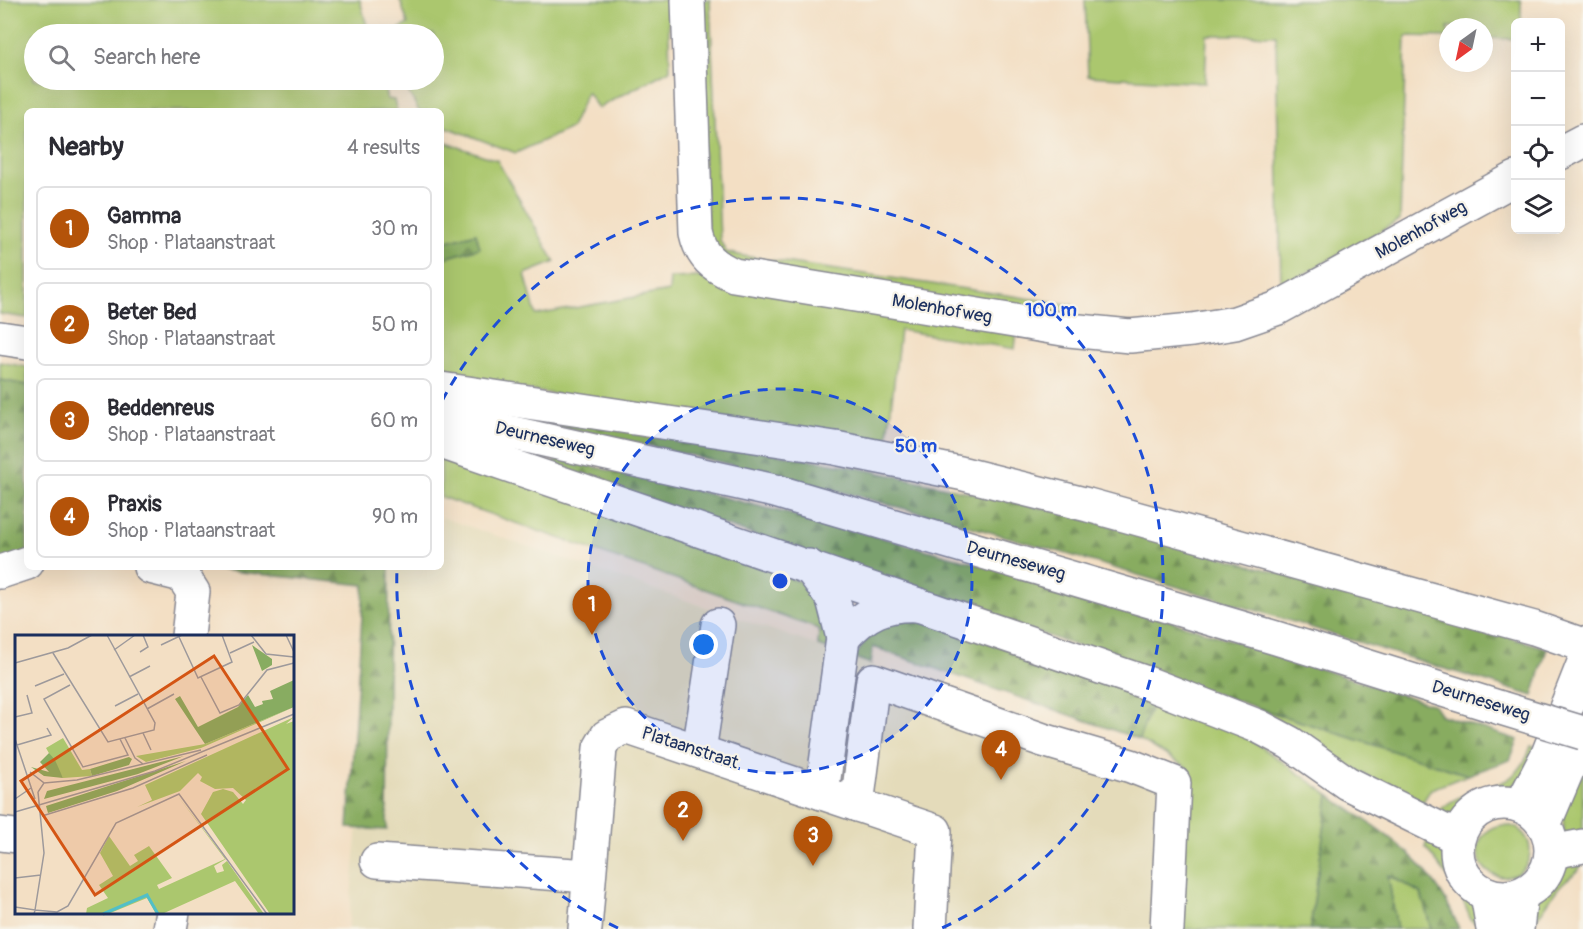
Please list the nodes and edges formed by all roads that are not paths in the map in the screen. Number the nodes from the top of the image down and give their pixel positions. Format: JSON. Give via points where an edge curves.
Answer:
{"nodes":[{"id":1,"x":688,"y":0,"type":"edge"},
{"id":2,"x":1583,"y":141,"type":"edge"},
{"id":3,"x":1565,"y":150,"type":"edge"},
{"id":4,"x":1511,"y":180,"type":"edge"},
{"id":5,"x":0,"y":338,"type":"edge"},
{"id":6,"x":24,"y":342,"type":"edge"},
{"id":7,"x":444,"y":389,"type":"edge"},
{"id":8,"x":444,"y":418,"type":"edge"},
{"id":9,"x":444,"y":443,"type":"edge"},
{"id":10,"x":24,"y":564,"type":"edge"},
{"id":11,"x":809,"y":566,"type":"junction"},
{"id":12,"x":162,"y":570,"type":"edge"},
{"id":13,"x":0,"y":572,"type":"edge"},
{"id":14,"x":918,"y":605,"type":"junction"},
{"id":15,"x":718,"y":625,"type":"dead end"},
{"id":16,"x":188,"y":635,"type":"edge"},
{"id":17,"x":843,"y":638,"type":"junction"},
{"id":18,"x":1583,"y":645,"type":"edge"},
{"id":19,"x":1583,"y":665,"type":"edge"},
{"id":20,"x":1583,"y":733,"type":"edge"},
{"id":21,"x":699,"y":751,"type":"junction"},
{"id":22,"x":822,"y":793,"type":"junction"},
{"id":23,"x":857,"y":805,"type":"junction"},
{"id":24,"x":1539,"y":828,"type":"junction"},
{"id":25,"x":0,"y":834,"type":"edge"},
{"id":26,"x":15,"y":836,"type":"edge"},
{"id":27,"x":1458,"y":838,"type":"junction"},
{"id":28,"x":1583,"y":846,"type":"edge"},
{"id":29,"x":377,"y":861,"type":"dead end"},
{"id":30,"x":589,"y":876,"type":"junction"},
{"id":31,"x":1487,"y":894,"type":"junction"},
{"id":32,"x":1521,"y":894,"type":"junction"},
{"id":33,"x":173,"y":914,"type":"edge"},
{"id":34,"x":170,"y":929,"type":"edge"},
{"id":35,"x":585,"y":929,"type":"edge"},
{"id":36,"x":930,"y":929,"type":"edge"},
{"id":37,"x":1167,"y":929,"type":"edge"},
{"id":38,"x":1493,"y":929,"type":"edge"},
{"id":39,"x":1517,"y":929,"type":"edge"}],
"edges":[{"from":1,"to":4,"type":"main road","name":"Molenhofweg","via":[[696,233],[705,257],[734,275],[1069,330],[1130,336],[1192,330],[1235,323],[1278,308]]},
{"from":2,"to":3,"type":"main road"},
{"from":5,"to":6,"type":"main road"},
{"from":7,"to":18,"type":"main road","via":[[835,448],[960,473],[1088,505]]},
{"from":8,"to":20,"type":"main road","name":"Deurneseweg","bridge":true,"via":[[775,491]]},
{"from":9,"to":11,"type":"main road"},
{"from":10,"to":13,"type":"main road"},
{"from":11,"to":14,"type":"main road"},
{"from":11,"to":17,"type":"main road","via":[[833,598]]},
{"from":12,"to":16,"type":"main road","via":[[182,575],[193,592]]},
{"from":14,"to":17,"type":"main road","via":[[876,610]]},
{"from":14,"to":27,"type":"main road","via":[[1144,682],[1260,727],[1347,783]]},
{"from":15,"to":21,"type":"main road"},
{"from":17,"to":22,"type":"main road"},
{"from":19,"to":24,"type":"main road","via":[[1548,754]]},
{"from":20,"to":24,"type":"main road"},
{"from":21,"to":22,"type":"main road","name":"Plataanstraat"},
{"from":21,"to":30,"type":"main road","name":"Plataanstraat","via":[[626,727],[607,736],[597,763]]},
{"from":22,"to":23,"type":"main road","name":"Plataanstraat"},
{"from":23,"to":36,"type":"main road","name":"Plataanstraat","via":[[935,831]]},
{"from":23,"to":37,"type":"main road","via":[[873,681],[1174,783]]},
{"from":24,"to":27,"type":"main road","via":[[1503,803],[1485,807],[1468,819]]},
{"from":24,"to":28,"type":"main road"},
{"from":24,"to":32,"type":"main road","via":[[1548,867],[1540,881]]},
{"from":25,"to":26,"type":"main road"},
{"from":27,"to":31,"type":"main road","via":[[1462,872]]},
{"from":29,"to":30,"type":"main road"},
{"from":30,"to":35,"type":"main road","name":"Plataanstraat"},
{"from":31,"to":32,"type":"main road"},
{"from":31,"to":38,"type":"main road"},
{"from":32,"to":39,"type":"main road"},
{"from":33,"to":34,"type":"main road"}]}
